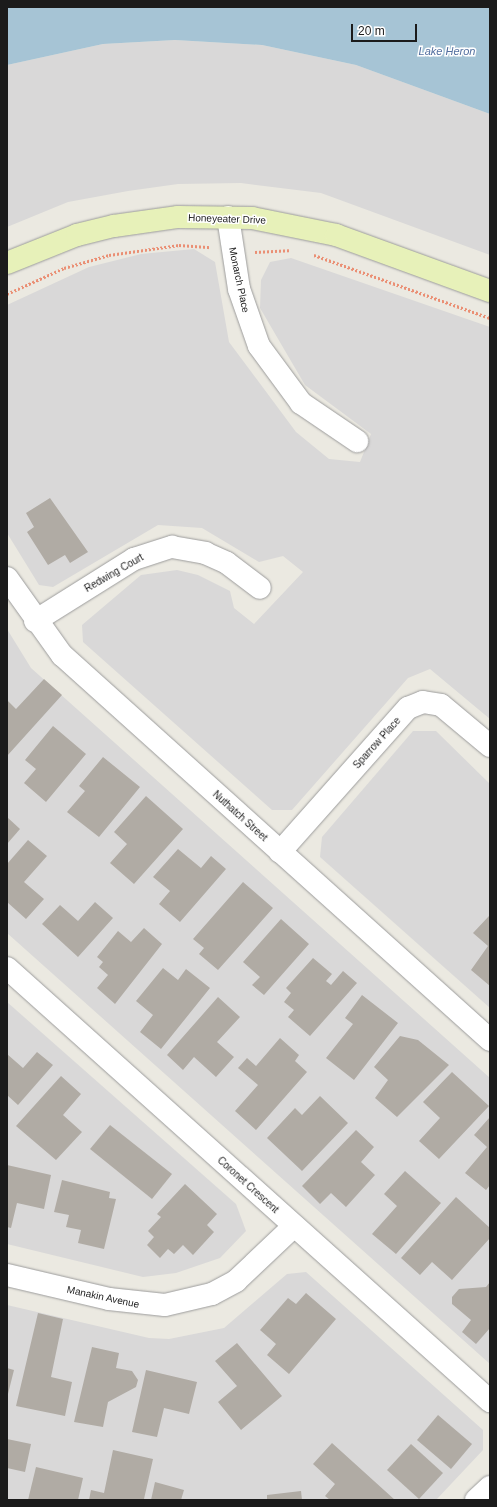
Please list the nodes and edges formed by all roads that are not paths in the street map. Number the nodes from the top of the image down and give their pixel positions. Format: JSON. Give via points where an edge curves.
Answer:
{"nodes":[{"id":1,"x":228,"y":217,"type":"junction"},
{"id":2,"x":7,"y":263,"type":"edge"},
{"id":3,"x":490,"y":291,"type":"edge"},
{"id":4,"x":357,"y":441,"type":"dead end"},
{"id":5,"x":7,"y":578,"type":"edge"},
{"id":6,"x":260,"y":588,"type":"dead end"},
{"id":7,"x":35,"y":621,"type":"junction"},
{"id":8,"x":490,"y":746,"type":"edge"},
{"id":9,"x":280,"y":852,"type":"junction"},
{"id":10,"x":7,"y":968,"type":"edge"},
{"id":11,"x":490,"y":1040,"type":"edge"},
{"id":12,"x":294,"y":1226,"type":"junction"},
{"id":13,"x":7,"y":1275,"type":"edge"},
{"id":14,"x":490,"y":1401,"type":"edge"},
{"id":15,"x":490,"y":1487,"type":"edge"},
{"id":16,"x":476,"y":1500,"type":"edge"}],
"edges":[{"from":1,"to":2,"type":"street","name":"Honeyeater Drive","via":[[178,217],[114,226],[77,235]]},
{"from":1,"to":3,"type":"street","name":"Honeyeater Drive","via":[[287,223],[336,235]]},
{"from":1,"to":4,"type":"street","name":"Monarch Place","via":[[239,289],[260,346],[301,403]]},
{"from":5,"to":7,"type":"street","name":"Nuthatch Street"},
{"from":6,"to":7,"type":"street","name":"Redwing Court","via":[[227,563],[205,553],[172,547],[134,559]]},
{"from":7,"to":9,"type":"street","name":"Nuthatch Street","via":[[62,655]]},
{"from":8,"to":9,"type":"street","name":"Sparrow Place","via":[[441,705],[423,702],[408,708]]},
{"from":9,"to":11,"type":"street","name":"Nuthatch Street"},
{"from":10,"to":12,"type":"street","name":"Coronet Crescent"},
{"from":12,"to":13,"type":"street","name":"Manakin Avenue","via":[[236,1281],[212,1294],[165,1305],[109,1299]]},
{"from":12,"to":14,"type":"street","name":"Coronet Crescent"},
{"from":15,"to":16,"type":"street"}]}
